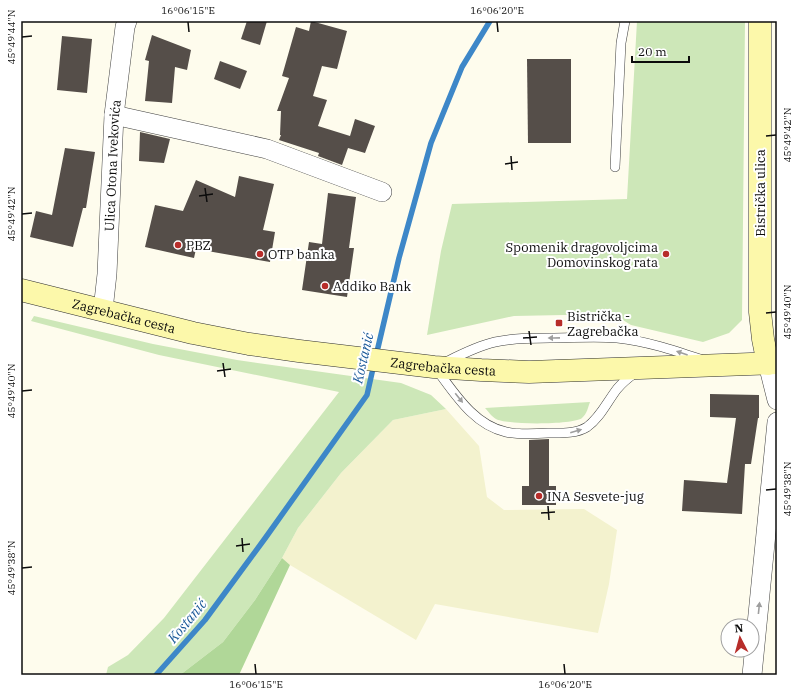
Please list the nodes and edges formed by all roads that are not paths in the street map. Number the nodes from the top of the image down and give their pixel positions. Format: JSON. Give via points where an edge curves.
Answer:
{"nodes":[{"id":1,"x":128,"y":21,"type":"edge"},
{"id":2,"x":625,"y":21,"type":"edge"},
{"id":3,"x":760,"y":21,"type":"edge"},
{"id":4,"x":114,"y":115,"type":"junction"},
{"id":5,"x":615,"y":167,"type":"dead end"},
{"id":6,"x":382,"y":192,"type":"dead end"},
{"id":7,"x":21,"y":290,"type":"edge"},
{"id":8,"x":103,"y":310,"type":"junction"},
{"id":9,"x":772,"y":363,"type":"edge"},
{"id":10,"x":718,"y":366,"type":"junction"},
{"id":11,"x":434,"y":367,"type":"junction"},
{"id":12,"x":643,"y":368,"type":"junction"},
{"id":13,"x":777,"y":400,"type":"edge"},
{"id":14,"x":777,"y":422,"type":"edge"},
{"id":15,"x":774,"y":484,"type":"edge"},
{"id":16,"x":752,"y":675,"type":"edge"}],
"edges":[{"from":1,"to":4,"type":"street","name":"Ulica Otona Ivekovića","via":[[125,27]]},
{"from":2,"to":5,"type":"lane","via":[[621,43]]},
{"from":3,"to":9,"type":"main road","name":"Bistrička ulica","via":[[760,312],[763,339]]},
{"from":4,"to":6,"type":"street","via":[[266,150]]},
{"from":4,"to":8,"type":"street","name":"Ulica Otona Ivekovića"},
{"from":7,"to":8,"type":"main road","name":"Zagrebačka cesta"},
{"from":8,"to":11,"type":"main road","name":"Zagrebačka cesta","via":[[249,344]]},
{"from":9,"to":10,"type":"main road","name":"Zagrebačka cesta"},
{"from":9,"to":13,"type":"street"},
{"from":10,"to":11,"type":"lane","one_way":true,"via":[[643,342],[578,337],[495,342],[474,348]]},
{"from":10,"to":12,"type":"main road","name":"Zagrebačka cesta"},
{"from":11,"to":12,"type":"main road","name":"Zagrebačka cesta","via":[[529,372]]},
{"from":11,"to":12,"type":"lane","one_way":true,"via":[[476,416],[505,432],[524,434],[570,433],[585,428],[595,420],[617,389]]},
{"from":14,"to":15,"type":"street"},
{"from":16,"to":15,"type":"street","one_way":true}]}
